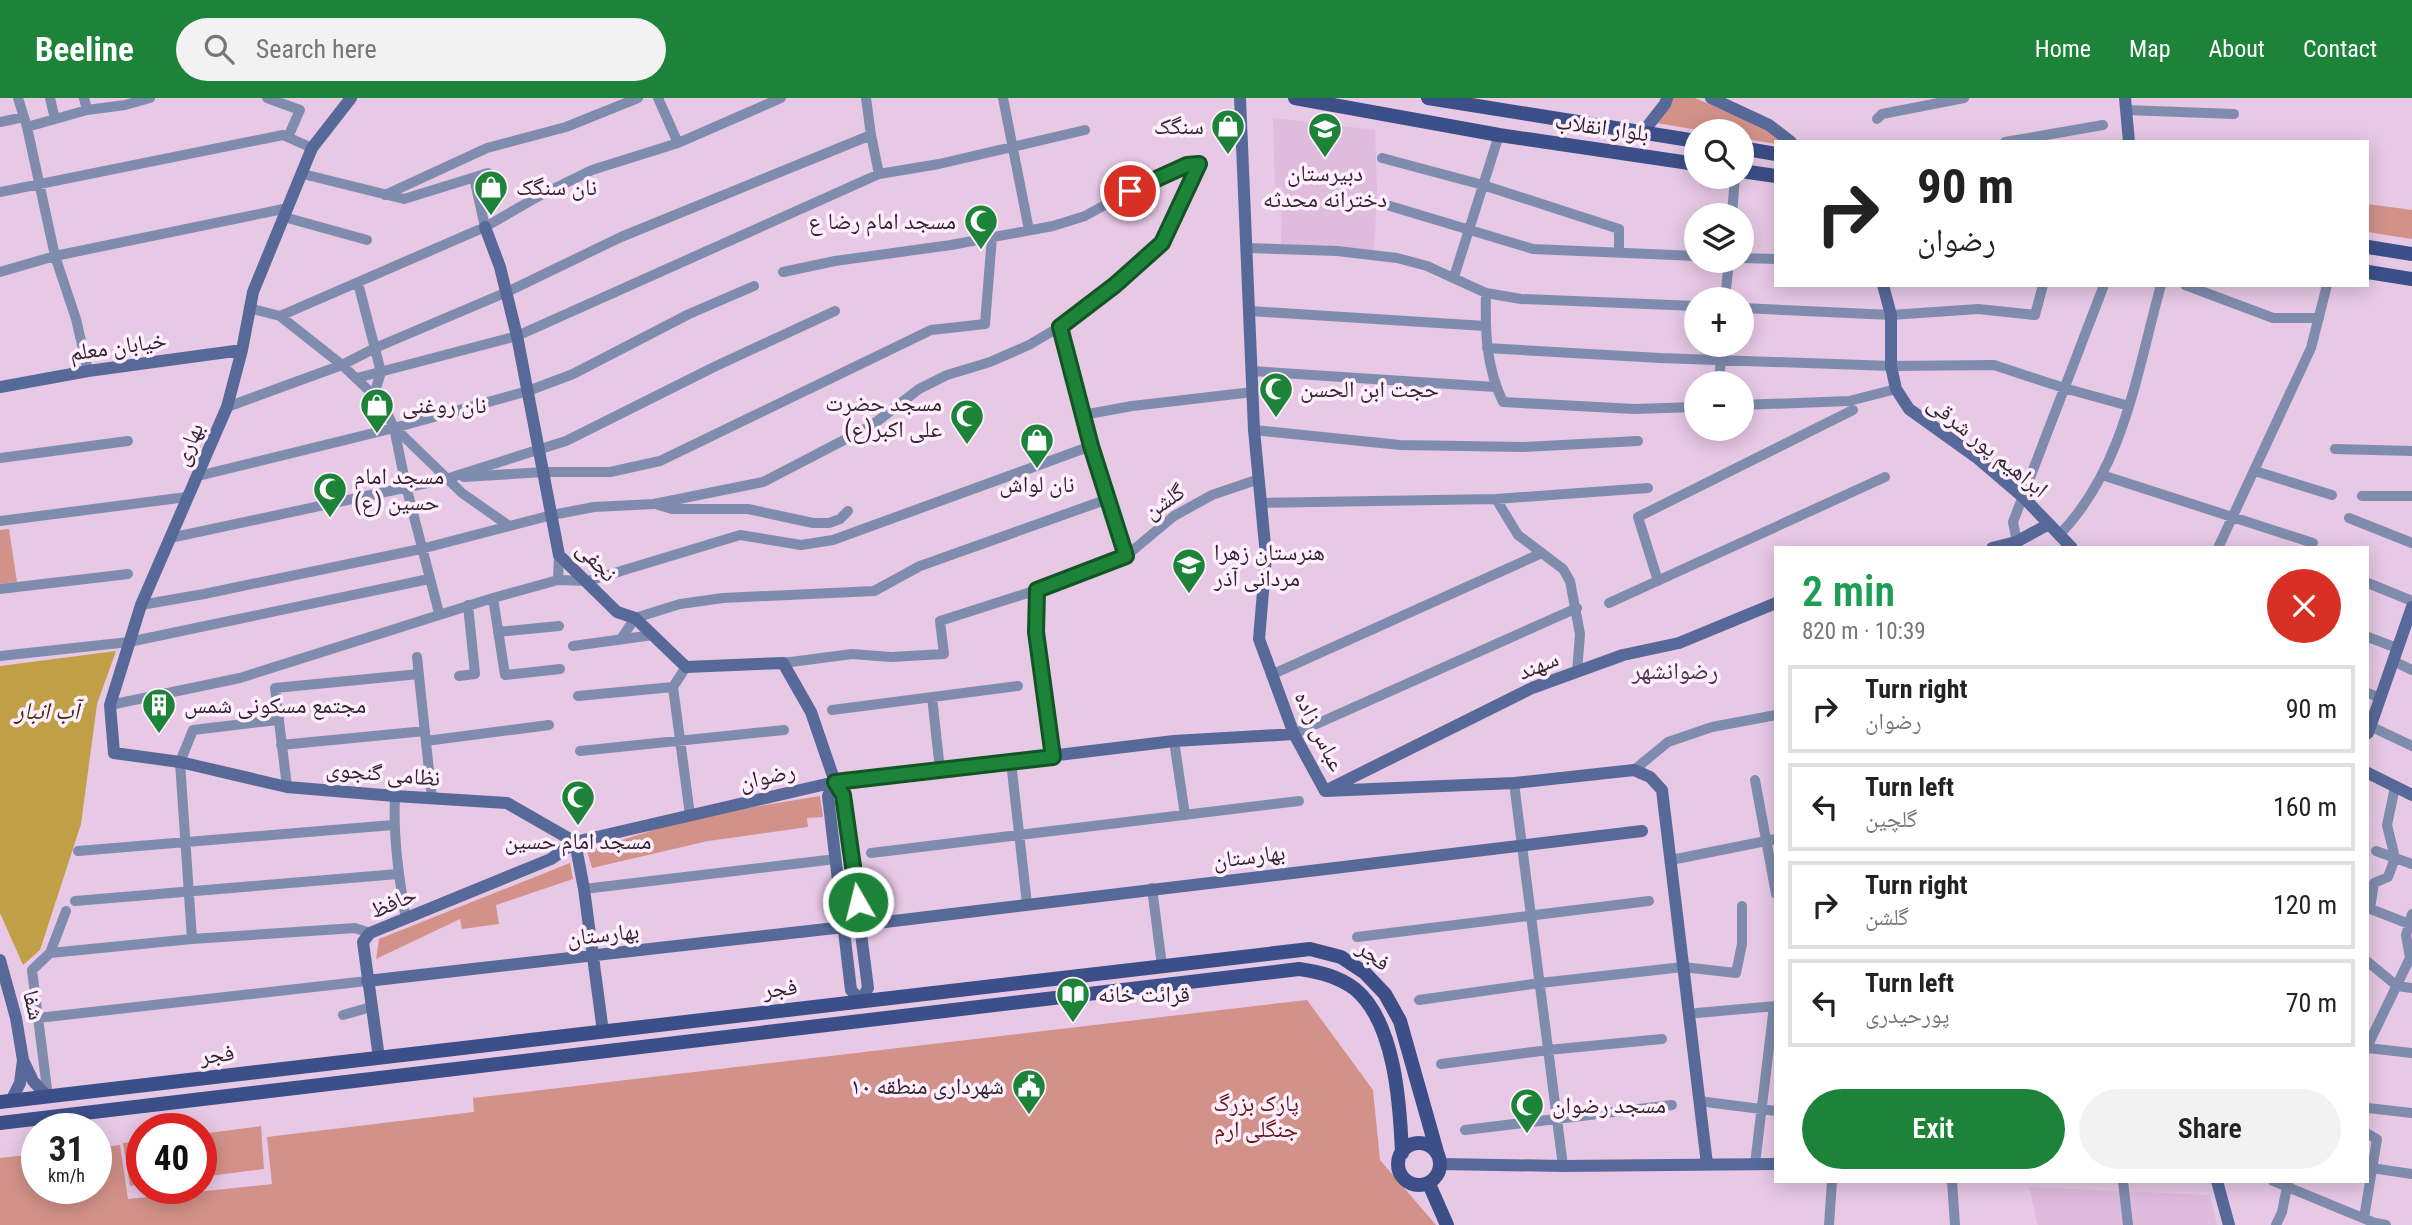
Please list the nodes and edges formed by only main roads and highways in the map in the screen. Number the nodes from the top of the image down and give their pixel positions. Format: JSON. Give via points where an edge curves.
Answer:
{"nodes":[{"id":1,"x":1295,"y":98,"type":"edge"},
{"id":2,"x":1428,"y":98,"type":"edge"},
{"id":3,"x":1451,"y":102,"type":"junction"},
{"id":4,"x":1489,"y":103,"type":"edge"},
{"id":5,"x":1447,"y":125,"type":"junction"},
{"id":6,"x":1684,"y":139,"type":"edge"},
{"id":7,"x":1754,"y":150,"type":"edge"},
{"id":8,"x":1774,"y":154,"type":"edge"},
{"id":9,"x":1684,"y":162,"type":"edge"},
{"id":10,"x":1754,"y":173,"type":"edge"},
{"id":11,"x":1774,"y":176,"type":"edge"},
{"id":12,"x":2369,"y":247,"type":"edge"},
{"id":13,"x":2412,"y":254,"type":"edge"},
{"id":14,"x":2369,"y":272,"type":"edge"},
{"id":15,"x":2412,"y":279,"type":"edge"},
{"id":16,"x":1162,"y":966,"type":"junction"},
{"id":17,"x":1164,"y":984,"type":"junction"},
{"id":18,"x":861,"y":1001,"type":"junction"},
{"id":19,"x":864,"y":1020,"type":"junction"},
{"id":20,"x":379,"y":1058,"type":"junction"},
{"id":21,"x":382,"y":1078,"type":"junction"},
{"id":22,"x":5,"y":1101,"type":"edge"},
{"id":23,"x":0,"y":1123,"type":"edge"},
{"id":24,"x":1402,"y":1153,"type":"junction"},
{"id":25,"x":1439,"y":1158,"type":"junction"},
{"id":26,"x":1429,"y":1184,"type":"junction"},
{"id":27,"x":1447,"y":1225,"type":"edge"}],
"edges":[{"from":1,"to":5,"type":"main road","name":"بلوار انقلاب"},
{"from":2,"to":3,"type":"main road","name":"بلوار انقلاب"},
{"from":3,"to":4,"type":"main road","name":"بلوار انقلاب"},
{"from":3,"to":5,"type":"main road","via":[[1435,112]]},
{"from":4,"to":6,"type":"main road","name":"بلوار انقلاب"},
{"from":5,"to":9,"type":"main road","name":"بلوار انقلاب"},
{"from":7,"to":8,"type":"main road"},
{"from":10,"to":11,"type":"main road"},
{"from":12,"to":13,"type":"main road"},
{"from":14,"to":15,"type":"main road"},
{"from":16,"to":17,"type":"main road"},
{"from":16,"to":18,"type":"main road","name":"فجر"},
{"from":16,"to":25,"type":"main road","name":"فجر","via":[[1310,949],[1341,957],[1365,973],[1385,994],[1400,1021]]},
{"from":17,"to":19,"type":"main road","name":"فجر"},
{"from":17,"to":24,"type":"main road","name":"فجر","via":[[1299,969],[1330,974],[1355,989],[1374,1011],[1385,1040],[1400,1102]]},
{"from":18,"to":19,"type":"main road"},
{"from":18,"to":20,"type":"main road","name":"فجر"},
{"from":19,"to":21,"type":"main road","name":"فجر"},
{"from":20,"to":21,"type":"main road"},
{"from":20,"to":22,"type":"main road","name":"فجر"},
{"from":21,"to":23,"type":"main road","name":"فجر"},
{"from":24,"to":25,"type":"main road","via":[[1419,1143],[1432,1147]]},
{"from":24,"to":26,"type":"main road","via":[[1398,1166],[1403,1179],[1415,1185]]},
{"from":25,"to":26,"type":"main road","via":[[1438,1175]]},
{"from":26,"to":27,"type":"main road"}]}
